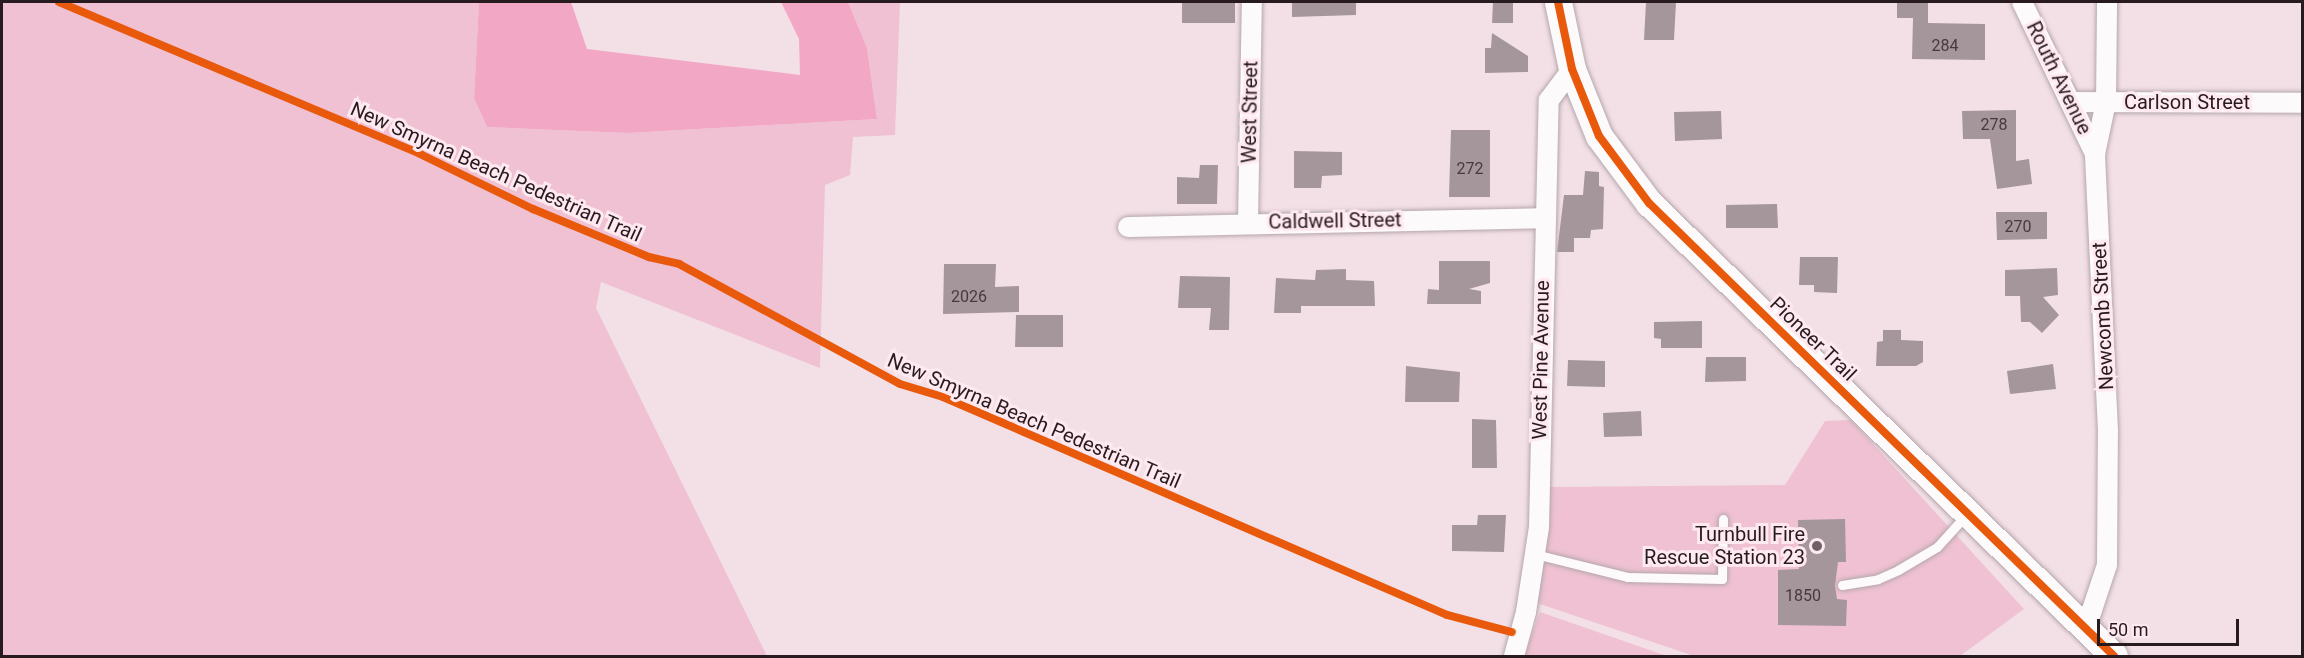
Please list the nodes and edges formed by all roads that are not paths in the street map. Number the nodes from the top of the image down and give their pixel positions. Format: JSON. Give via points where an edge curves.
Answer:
{"nodes":[{"id":1,"x":1252,"y":2,"type":"edge"},
{"id":2,"x":1558,"y":2,"type":"edge"},
{"id":3,"x":2022,"y":2,"type":"edge"},
{"id":4,"x":2106,"y":2,"type":"edge"},
{"id":5,"x":1572,"y":69,"type":"junction"},
{"id":6,"x":2071,"y":102,"type":"junction"},
{"id":7,"x":2106,"y":102,"type":"junction"},
{"id":8,"x":2302,"y":103,"type":"edge"},
{"id":9,"x":2095,"y":154,"type":"junction"},
{"id":10,"x":1543,"y":218,"type":"junction"},
{"id":11,"x":1248,"y":223,"type":"junction"},
{"id":12,"x":1128,"y":227,"type":"dead end"},
{"id":13,"x":1968,"y":513,"type":"junction"},
{"id":14,"x":1723,"y":519,"type":"dead end"},
{"id":15,"x":1535,"y":554,"type":"junction"},
{"id":16,"x":1842,"y":585,"type":"dead end"},
{"id":17,"x":2086,"y":628,"type":"junction"},
{"id":18,"x":1514,"y":657,"type":"edge"},
{"id":19,"x":2114,"y":657,"type":"edge"}],
"edges":[{"from":1,"to":11,"type":"street","name":"West Street"},
{"from":2,"to":5,"type":"street","name":"Pioneer Trail"},
{"from":3,"to":6,"type":"street","name":"Routh Avenue"},
{"from":4,"to":7,"type":"street","name":"Newcomb Street"},
{"from":5,"to":10,"type":"street","name":"West Pine Avenue","via":[[1549,100]]},
{"from":5,"to":13,"type":"street","name":"Pioneer Trail","via":[[1599,136],[1649,203]]},
{"from":6,"to":7,"type":"street","name":"Carlson Street"},
{"from":6,"to":9,"type":"street","name":"Routh Avenue"},
{"from":7,"to":8,"type":"street","name":"Carlson Street"},
{"from":7,"to":9,"type":"street","name":"Newcomb Street"},
{"from":9,"to":17,"type":"street","name":"Newcomb Street","via":[[2108,431],[2107,565]]},
{"from":10,"to":11,"type":"street","name":"Caldwell Street"},
{"from":10,"to":15,"type":"street","name":"West Pine Avenue","via":[[1539,526]]},
{"from":11,"to":12,"type":"street","name":"Caldwell Street"},
{"from":13,"to":16,"type":"lane","via":[[1937,547],[1898,570],[1878,579]]},
{"from":13,"to":17,"type":"street","name":"Pioneer Trail"},
{"from":14,"to":15,"type":"lane","via":[[1722,579],[1628,577]]},
{"from":15,"to":18,"type":"street","name":"West Pine Avenue"},
{"from":17,"to":19,"type":"street","name":"Pioneer Trail"}]}
